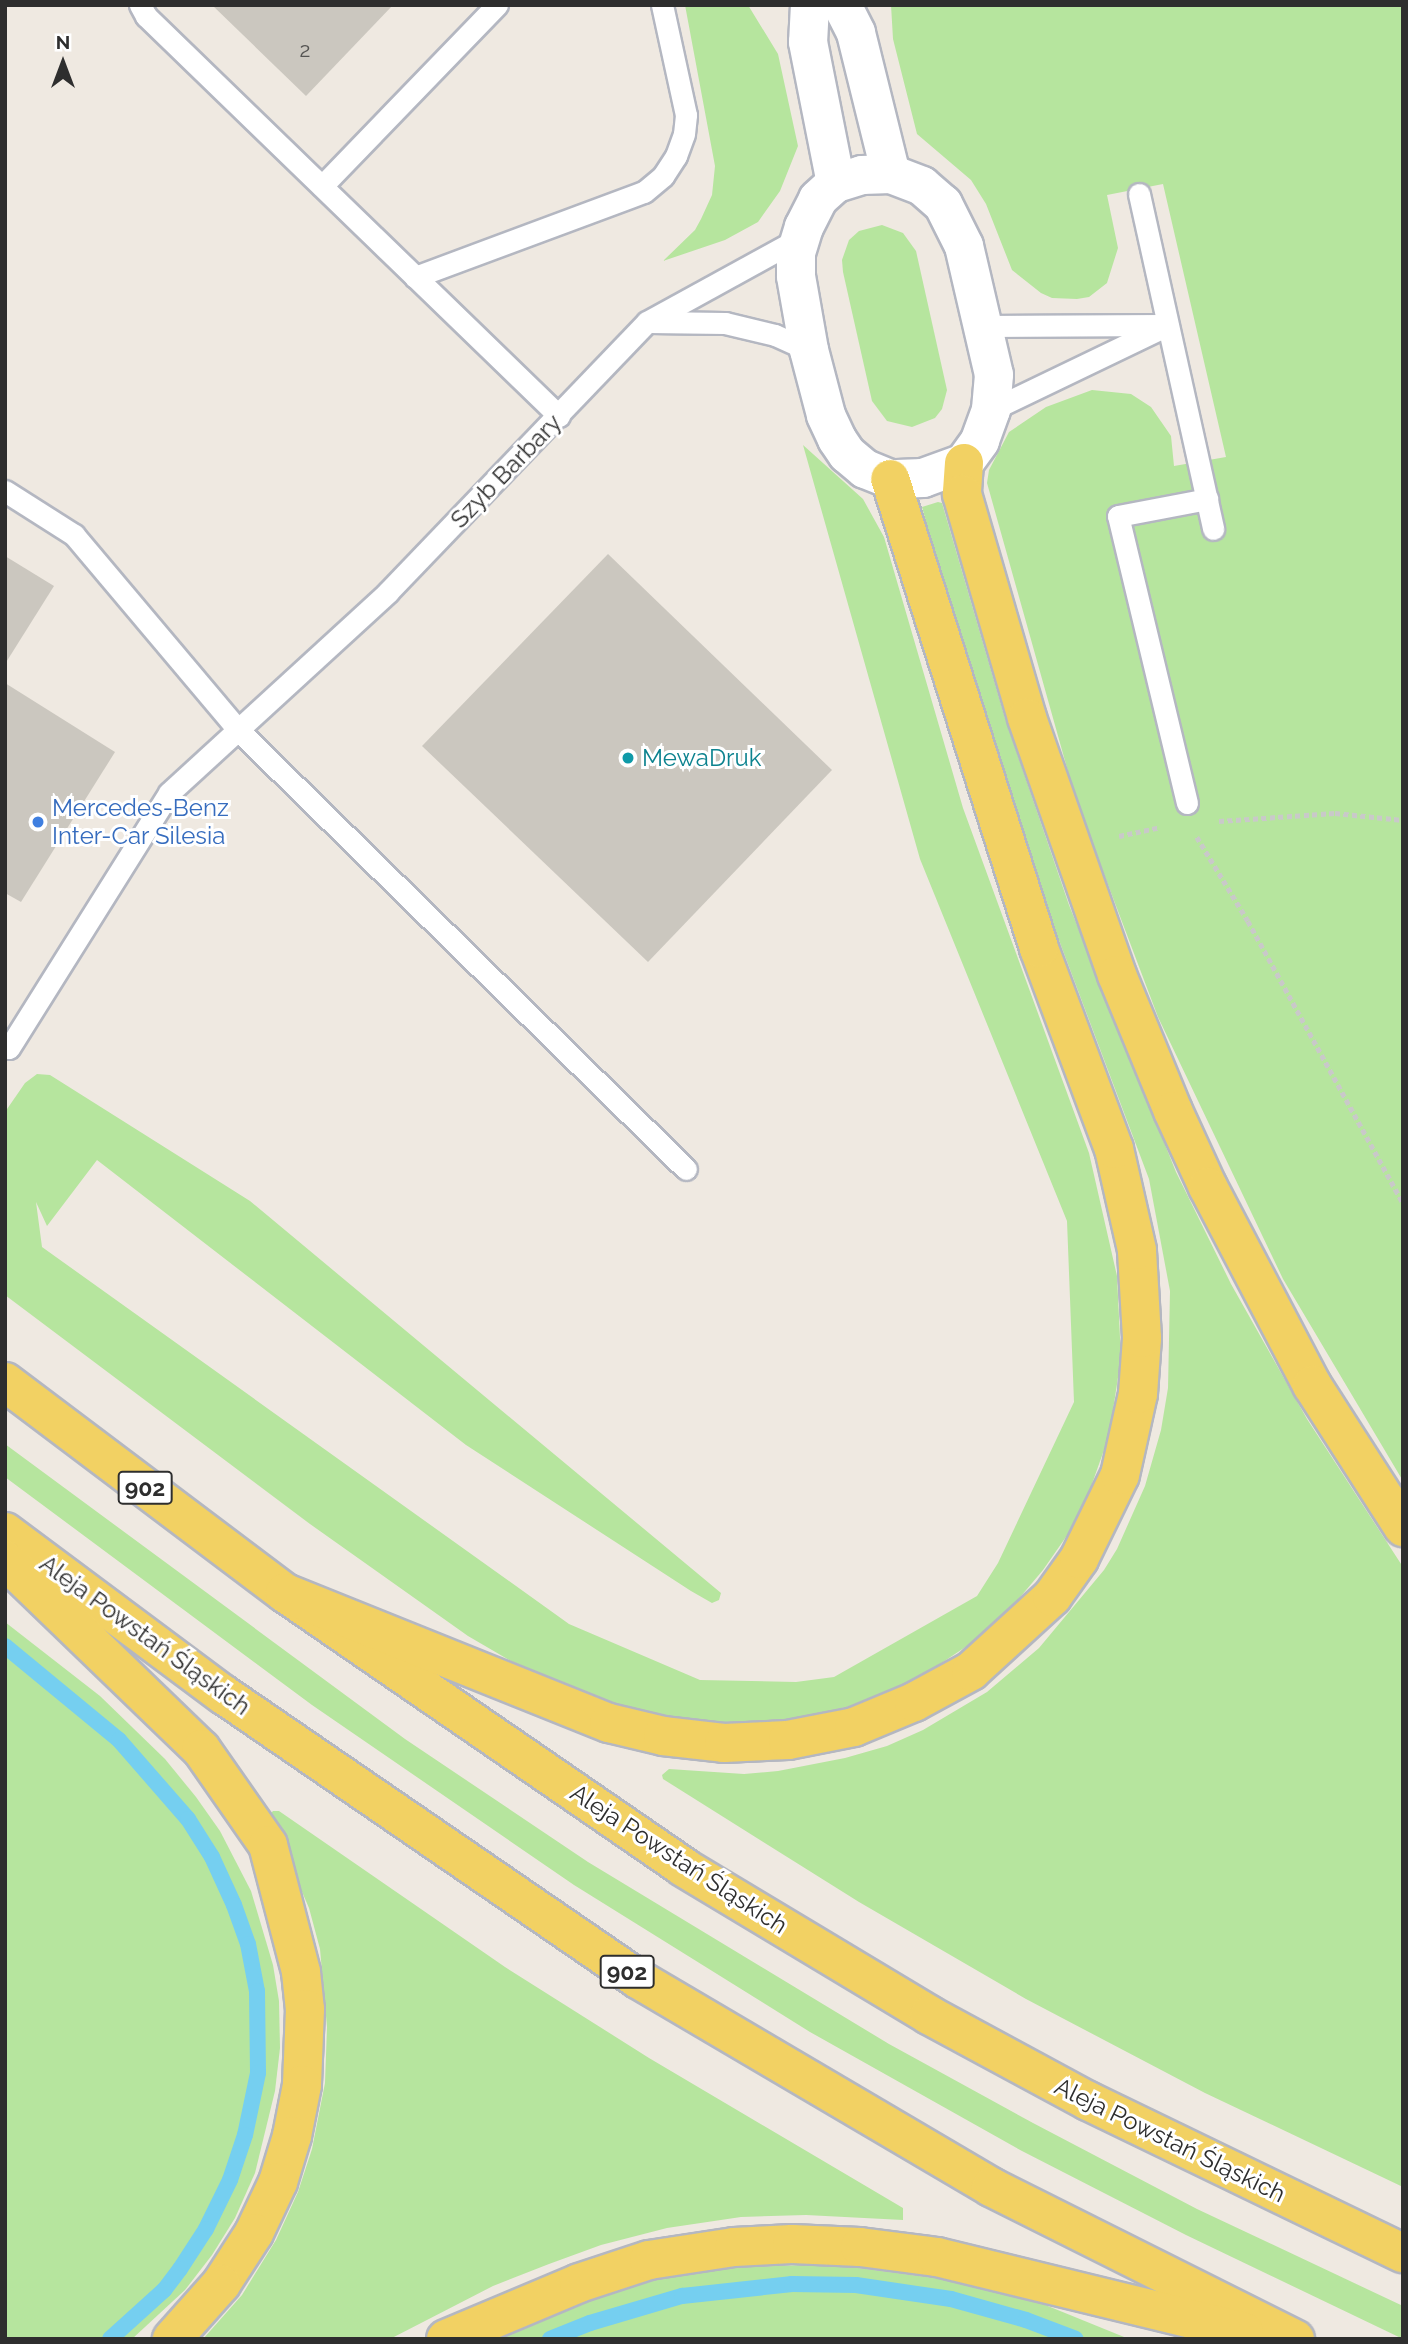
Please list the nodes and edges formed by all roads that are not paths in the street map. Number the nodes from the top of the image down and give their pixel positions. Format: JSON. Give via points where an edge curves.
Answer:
{"nodes":[{"id":1,"x":140,"y":5,"type":"edge"},
{"id":2,"x":497,"y":5,"type":"edge"},
{"id":3,"x":662,"y":5,"type":"edge"},
{"id":4,"x":810,"y":5,"type":"edge"},
{"id":5,"x":842,"y":5,"type":"edge"},
{"id":6,"x":891,"y":174,"type":"junction"},
{"id":7,"x":836,"y":183,"type":"junction"},
{"id":8,"x":322,"y":186,"type":"junction"},
{"id":9,"x":1139,"y":194,"type":"dead end"},
{"id":10,"x":800,"y":238,"type":"junction"},
{"id":11,"x":415,"y":277,"type":"junction"},
{"id":12,"x":647,"y":322,"type":"junction"},
{"id":13,"x":1168,"y":325,"type":"junction"},
{"id":14,"x":984,"y":326,"type":"junction"},
{"id":15,"x":809,"y":350,"type":"junction"},
{"id":16,"x":991,"y":410,"type":"junction"},
{"id":17,"x":559,"y":416,"type":"junction"},
{"id":18,"x":964,"y":463,"type":"junction"},
{"id":19,"x":890,"y":479,"type":"junction"},
{"id":20,"x":5,"y":491,"type":"edge"},
{"id":21,"x":1207,"y":499,"type":"junction"},
{"id":22,"x":1213,"y":529,"type":"dead end"},
{"id":23,"x":238,"y":730,"type":"junction"},
{"id":24,"x":1188,"y":813,"type":"road end"},
{"id":25,"x":5,"y":1046,"type":"edge"},
{"id":26,"x":686,"y":1169,"type":"dead end"},
{"id":27,"x":5,"y":1382,"type":"edge"},
{"id":28,"x":1403,"y":1527,"type":"edge"},
{"id":29,"x":5,"y":1532,"type":"edge"},
{"id":30,"x":5,"y":1560,"type":"edge"},
{"id":31,"x":285,"y":1593,"type":"junction"},
{"id":32,"x":1403,"y":2253,"type":"edge"},
{"id":33,"x":172,"y":2339,"type":"edge"},
{"id":34,"x":446,"y":2339,"type":"edge"},
{"id":35,"x":1273,"y":2339,"type":"edge"},
{"id":36,"x":1295,"y":2339,"type":"edge"}],
"edges":[{"from":1,"to":8,"type":"lane","via":[[146,16]]},
{"from":2,"to":8,"type":"lane"},
{"from":3,"to":11,"type":"lane","via":[[686,115],[676,156],[663,176],[644,192]]},
{"from":4,"to":7,"type":"main road","via":[[808,42]]},
{"from":5,"to":6,"type":"main road","via":[[856,33]]},
{"from":6,"to":7,"type":"main road","via":[[862,175]]},
{"from":6,"to":14,"type":"main road","via":[[922,186],[943,204],[964,246]]},
{"from":7,"to":10,"type":"main road","via":[[818,199]]},
{"from":8,"to":11,"type":"lane"},
{"from":9,"to":13,"type":"lane"},
{"from":10,"to":12,"type":"lane","name":"Szyb Barbary"},
{"from":10,"to":15,"type":"main road","via":[[796,276]]},
{"from":11,"to":17,"type":"lane"},
{"from":12,"to":15,"type":"lane","via":[[725,323],[775,335]]},
{"from":12,"to":17,"type":"lane","name":"Szyb Barbary"},
{"from":13,"to":14,"type":"lane"},
{"from":13,"to":16,"type":"lane"},
{"from":13,"to":21,"type":"lane"},
{"from":14,"to":16,"type":"main road","via":[[994,375]]},
{"from":15,"to":19,"type":"main road","via":[[826,415],[847,454],[865,469]]},
{"from":16,"to":18,"type":"main road","via":[[980,441]]},
{"from":17,"to":23,"type":"lane","name":"Szyb Barbary","via":[[388,592]]},
{"from":18,"to":19,"type":"main road","via":[[923,478]]},
{"from":18,"to":28,"type":"main road","via":[[962,494],[992,604],[1117,975],[1208,1188],[1312,1385]]},
{"from":19,"to":31,"type":"main road","via":[[1035,936],[1114,1149],[1137,1250],[1142,1338],[1139,1394],[1120,1475],[1090,1537],[1052,1597],[971,1671],[914,1702],[853,1727],[788,1740],[724,1743],[663,1736],[609,1723]]},
{"from":20,"to":23,"type":"lane","via":[[74,535]]},
{"from":21,"to":22,"type":"lane"},
{"from":21,"to":24,"type":"lane","via":[[1118,516]]},
{"from":23,"to":25,"type":"lane","name":"Szyb Barbary","via":[[169,793],[9,1048]]},
{"from":23,"to":26,"type":"lane"},
{"from":27,"to":31,"type":"main road","name":"Aleja Powstań Śląskich","number":"902"},
{"from":29,"to":36,"type":"main road","name":"Aleja Powstań Śląskich","number":"902","via":[[224,1695],[638,1979],[991,2187]]},
{"from":30,"to":33,"type":"main road","via":[[201,1749],[268,1845],[301,1972],[305,2009],[302,2085],[278,2182],[254,2233],[221,2284]]},
{"from":31,"to":32,"type":"main road","name":"Aleja Powstań Śląskich","number":"902","via":[[683,1867],[929,2015],[1088,2101]]},
{"from":34,"to":35,"type":"main road","via":[[579,2283],[649,2260],[792,2244],[937,2257]]}]}
